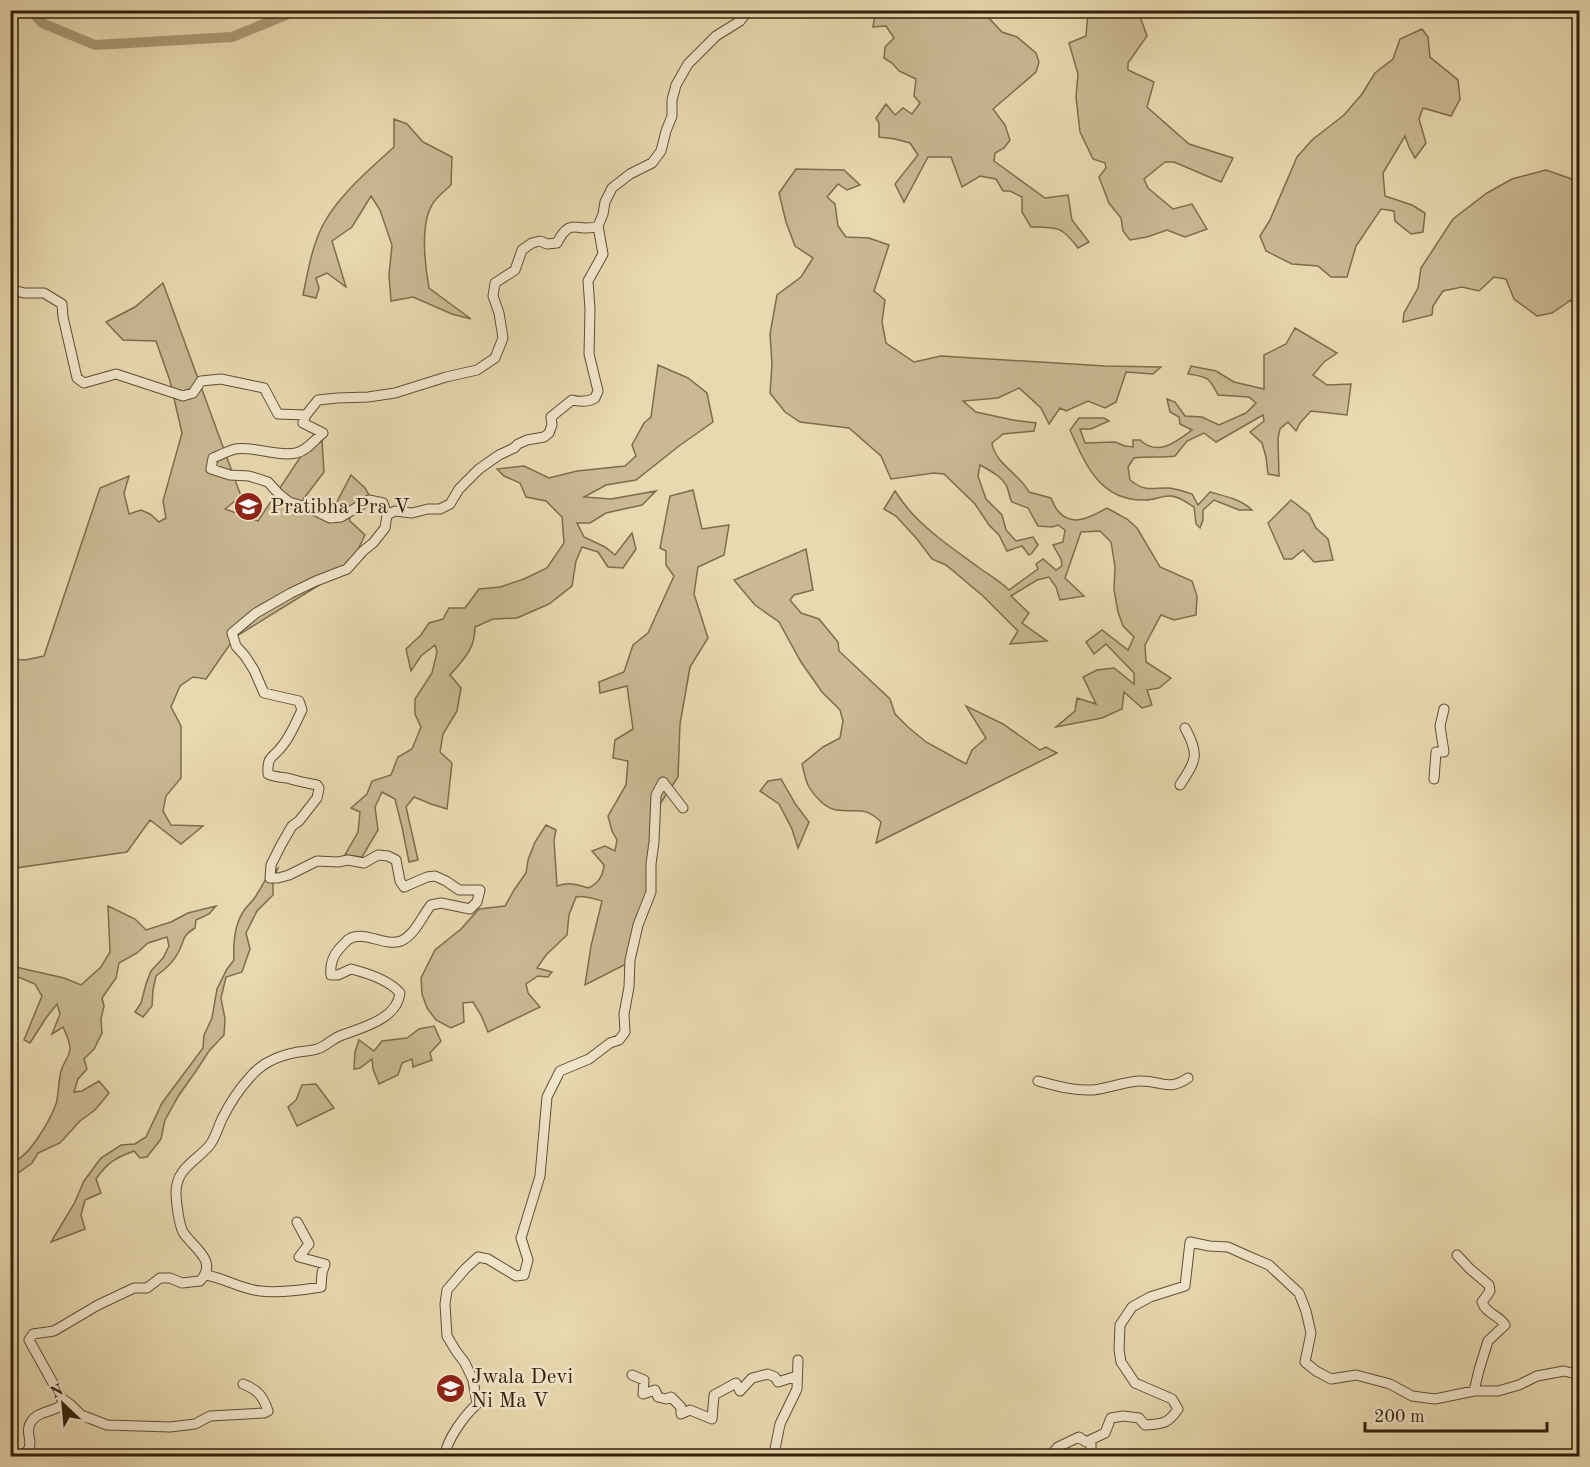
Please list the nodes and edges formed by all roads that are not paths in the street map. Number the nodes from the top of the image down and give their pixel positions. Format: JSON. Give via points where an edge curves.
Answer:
{"nodes":[{"id":1,"x":748,"y":10,"type":"edge"},
{"id":2,"x":598,"y":226,"type":"junction"},
{"id":3,"x":10,"y":289,"type":"edge"},
{"id":4,"x":306,"y":415,"type":"junction"},
{"id":5,"x":387,"y":515,"type":"junction"},
{"id":6,"x":1444,"y":709,"type":"dead end"},
{"id":7,"x":1185,"y":728,"type":"dead end"},
{"id":8,"x":1434,"y":779,"type":"dead end"},
{"id":9,"x":1180,"y":785,"type":"dead end"},
{"id":10,"x":683,"y":808,"type":"dead end"},
{"id":11,"x":1188,"y":1078,"type":"dead end"},
{"id":12,"x":1038,"y":1081,"type":"dead end"},
{"id":13,"x":297,"y":1222,"type":"dead end"},
{"id":14,"x":1457,"y":1255,"type":"dead end"},
{"id":15,"x":206,"y":1275,"type":"junction"},
{"id":16,"x":798,"y":1360,"type":"dead end"},
{"id":17,"x":632,"y":1375,"type":"dead end"},
{"id":18,"x":1580,"y":1375,"type":"edge"},
{"id":19,"x":797,"y":1376,"type":"junction"},
{"id":20,"x":243,"y":1384,"type":"dead end"},
{"id":21,"x":1474,"y":1391,"type":"junction"},
{"id":22,"x":64,"y":1400,"type":"junction"},
{"id":23,"x":1091,"y":1440,"type":"junction"},
{"id":24,"x":1091,"y":1453,"type":"dead end"},
{"id":25,"x":21,"y":1456,"type":"edge"},
{"id":26,"x":445,"y":1456,"type":"edge"},
{"id":27,"x":777,"y":1456,"type":"edge"},
{"id":28,"x":1050,"y":1456,"type":"edge"}],
"edges":[{"from":1,"to":2,"type":"street","via":[[688,64],[676,85],[661,151],[652,163],[612,188]]},
{"from":2,"to":4,"type":"street","via":[[572,226],[557,243],[540,241],[522,250],[515,270],[495,283],[493,296],[503,338],[495,358],[477,370],[395,393],[318,400]]},
{"from":2,"to":5,"type":"street","via":[[603,254],[588,281],[589,354],[598,391],[596,398],[572,400],[551,417],[549,433],[518,444],[479,469],[450,504],[440,509],[395,511]]},
{"from":3,"to":4,"type":"street","via":[[44,293],[62,304],[77,378],[84,382],[116,374],[183,396],[193,393],[201,381],[221,379],[264,388],[278,414]]},
{"from":4,"to":5,"type":"street","via":[[303,423],[323,433],[298,453],[233,449],[213,458],[211,469],[268,482],[289,502],[330,518],[341,517],[369,500],[383,503]]},
{"from":5,"to":15,"type":"street","via":[[385,528],[346,569],[291,593],[232,633],[264,693],[299,701],[302,710],[282,747],[267,763],[268,774],[319,788],[317,798],[291,826],[271,865],[270,878],[289,875],[317,861],[364,863],[378,855],[396,860],[404,887],[435,876],[459,890],[480,890],[470,909],[441,903],[431,905],[402,940],[361,936],[350,939],[336,952],[331,975],[351,969],[361,971],[394,987],[400,993],[399,1000],[389,1012],[356,1032],[338,1036],[317,1049],[267,1061],[237,1095],[210,1145],[183,1169],[176,1192],[180,1222],[207,1263]]},
{"from":6,"to":8,"type":"street","via":[[1440,726],[1444,752],[1436,752]]},
{"from":7,"to":9,"type":"street","via":[[1195,759]]},
{"from":10,"to":26,"type":"street","via":[[663,782],[656,795],[651,892],[630,960],[625,1032],[589,1059],[560,1071],[547,1097],[540,1176],[521,1238],[528,1260],[524,1275],[516,1276],[478,1257],[447,1290],[447,1336],[465,1363],[477,1404],[445,1448]]},
{"from":11,"to":12,"type":"street","via":[[1174,1086],[1142,1081],[1094,1090],[1066,1089]]},
{"from":13,"to":15,"type":"street","via":[[309,1244],[299,1257],[325,1264],[321,1287],[260,1291]]},
{"from":14,"to":21,"type":"street","via":[[1489,1286],[1482,1302],[1487,1311],[1505,1324],[1489,1339]]},
{"from":15,"to":22,"type":"street","via":[[200,1281],[182,1283],[160,1278],[147,1288],[134,1288],[98,1305],[54,1331],[33,1334],[29,1340]]},
{"from":16,"to":19,"type":"street"},
{"from":17,"to":19,"type":"street","via":[[644,1380],[643,1394],[656,1390],[658,1397],[671,1396],[681,1407],[681,1414],[690,1410],[712,1419],[714,1395],[736,1383],[740,1391],[752,1378],[768,1374],[778,1382]]},
{"from":18,"to":21,"type":"street","via":[[1564,1371],[1537,1376],[1498,1391]]},
{"from":19,"to":27,"type":"street","via":[[796,1389],[780,1424]]},
{"from":20,"to":22,"type":"street","via":[[261,1394],[268,1411],[210,1416],[195,1424],[170,1427],[107,1425],[81,1415]]},
{"from":21,"to":23,"type":"street","via":[[1435,1399],[1412,1396],[1390,1384],[1356,1375],[1331,1379],[1305,1362],[1311,1333],[1299,1293],[1269,1265],[1228,1247],[1190,1242],[1185,1286],[1132,1307],[1120,1325],[1121,1362],[1135,1383],[1172,1399],[1178,1408],[1161,1424],[1145,1425],[1139,1418],[1123,1416],[1111,1418],[1104,1433]]},
{"from":22,"to":25,"type":"street","via":[[54,1411],[41,1413],[31,1421],[28,1450]]},
{"from":23,"to":24,"type":"street"},
{"from":23,"to":28,"type":"street","via":[[1086,1442],[1079,1437],[1058,1447]]}]}
